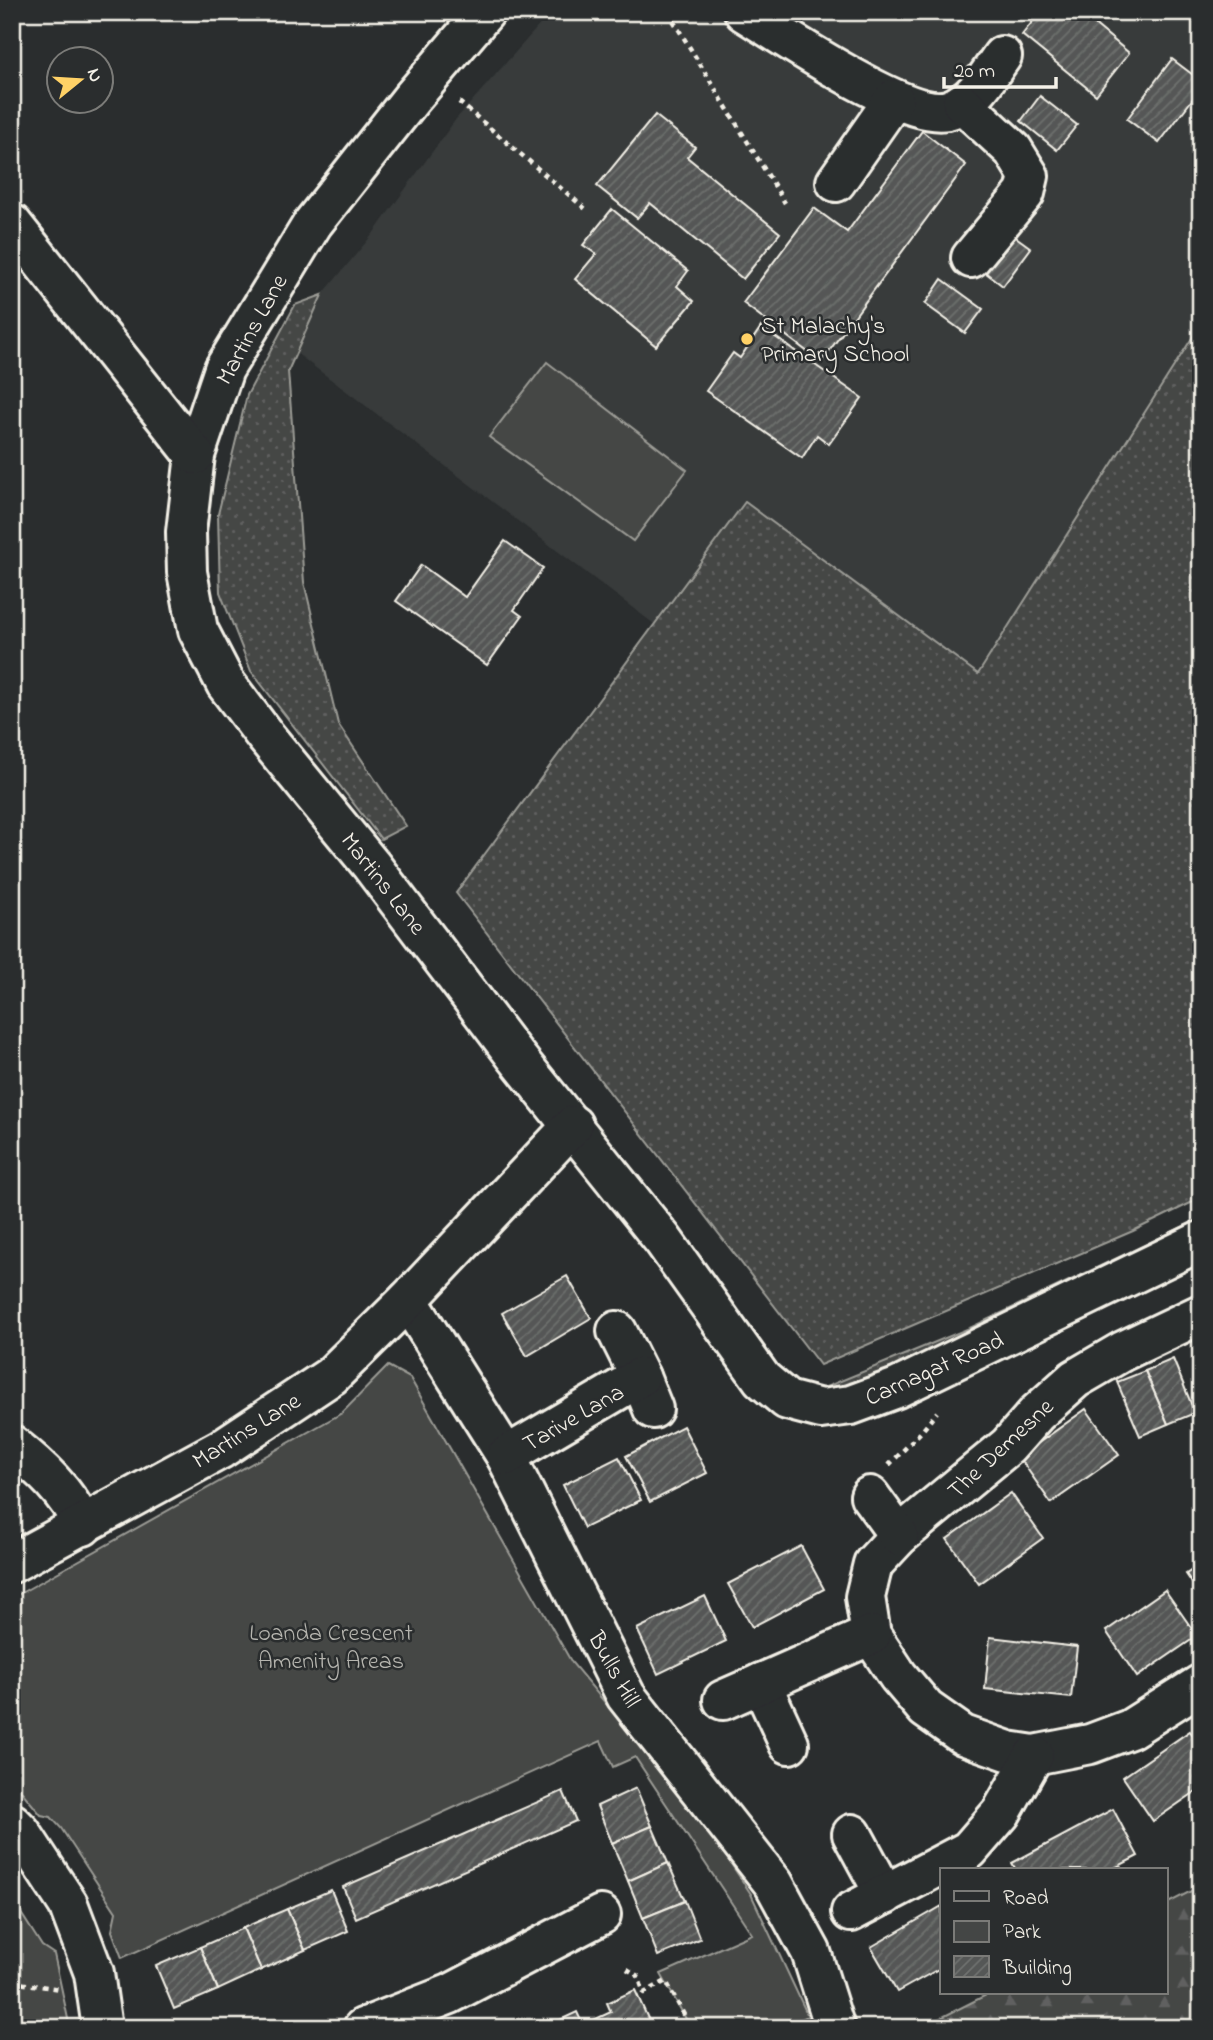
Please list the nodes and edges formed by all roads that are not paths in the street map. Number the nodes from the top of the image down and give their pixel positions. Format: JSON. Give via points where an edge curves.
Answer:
{"nodes":[{"id":1,"x":485,"y":12,"type":"edge"},
{"id":2,"x":744,"y":12,"type":"edge"},
{"id":3,"x":1002,"y":56,"type":"dead end"},
{"id":4,"x":894,"y":99,"type":"junction"},
{"id":5,"x":962,"y":103,"type":"junction"},
{"id":6,"x":835,"y":182,"type":"dead end"},
{"id":7,"x":12,"y":224,"type":"edge"},
{"id":8,"x":971,"y":258,"type":"dead end"},
{"id":9,"x":195,"y":455,"type":"junction"},
{"id":10,"x":573,"y":1125,"type":"junction"},
{"id":11,"x":1201,"y":1241,"type":"edge"},
{"id":12,"x":408,"y":1300,"type":"junction"},
{"id":13,"x":1201,"y":1314,"type":"edge"},
{"id":14,"x":617,"y":1331,"type":"dead end"},
{"id":15,"x":12,"y":1445,"type":"edge"},
{"id":16,"x":506,"y":1456,"type":"junction"},
{"id":17,"x":870,"y":1496,"type":"road end"},
{"id":18,"x":83,"y":1526,"type":"junction"},
{"id":19,"x":899,"y":1536,"type":"junction"},
{"id":20,"x":12,"y":1563,"type":"edge"},
{"id":21,"x":871,"y":1635,"type":"junction"},
{"id":22,"x":761,"y":1683,"type":"junction"},
{"id":23,"x":1201,"y":1685,"type":"edge"},
{"id":24,"x":723,"y":1700,"type":"dead end"},
{"id":25,"x":789,"y":1744,"type":"dead end"},
{"id":26,"x":1034,"y":1755,"type":"junction"},
{"id":27,"x":12,"y":1823,"type":"edge"},
{"id":28,"x":852,"y":1834,"type":"dead end"},
{"id":29,"x":884,"y":1895,"type":"junction"},
{"id":30,"x":851,"y":1912,"type":"dead end"},
{"id":31,"x":601,"y":1915,"type":"dead end"},
{"id":32,"x":102,"y":2028,"type":"edge"},
{"id":33,"x":363,"y":2028,"type":"edge"},
{"id":34,"x":835,"y":2028,"type":"edge"}],
"edges":[{"from":1,"to":9,"type":"street","name":"Martins Lane","via":[[313,223],[224,369]]},
{"from":2,"to":4,"type":"street"},
{"from":3,"to":5,"type":"street","via":[[971,99]]},
{"from":4,"to":5,"type":"street","via":[[948,111]]},
{"from":4,"to":6,"type":"street"},
{"from":5,"to":8,"type":"street","via":[[1013,150],[1029,176],[1024,193]]},
{"from":7,"to":9,"type":"street"},
{"from":9,"to":10,"type":"street","name":"Martins Lane","via":[[186,532],[187,572],[198,630],[226,684]]},
{"from":10,"to":11,"type":"street","name":"Carnagat Road","via":[[663,1240],[762,1379],[787,1401],[821,1409],[851,1405],[897,1388]]},
{"from":10,"to":12,"type":"street","name":"Martins Lane"},
{"from":12,"to":16,"type":"street","name":"Bulls Hill"},
{"from":12,"to":18,"type":"street","name":"Martins Lane","via":[[331,1376],[221,1449]]},
{"from":13,"to":19,"type":"street","name":"The Demesne","via":[[1075,1379],[999,1454]]},
{"from":14,"to":16,"type":"street","name":"Tarive Lana","via":[[647,1393]]},
{"from":15,"to":18,"type":"street","via":[[43,1469]]},
{"from":16,"to":34,"type":"street","name":"Bulls Hill","via":[[626,1696],[774,1884],[811,1952]]},
{"from":17,"to":19,"type":"street"},
{"from":18,"to":20,"type":"street","name":"Martins Lane"},
{"from":19,"to":21,"type":"street","name":"The Demesne","via":[[873,1564],[865,1597]]},
{"from":21,"to":22,"type":"street"},
{"from":21,"to":26,"type":"street","name":"The Demesne","via":[[926,1709],[962,1735]]},
{"from":22,"to":24,"type":"street"},
{"from":22,"to":25,"type":"street"},
{"from":23,"to":26,"type":"street","name":"The Demesne","via":[[1130,1729],[1090,1744]]},
{"from":26,"to":29,"type":"street","via":[[1001,1813],[969,1850]]},
{"from":27,"to":32,"type":"street","via":[[68,1904],[93,1973]]},
{"from":28,"to":29,"type":"street"},
{"from":29,"to":30,"type":"street"},
{"from":31,"to":33,"type":"street","via":[[450,1994]]}]}
